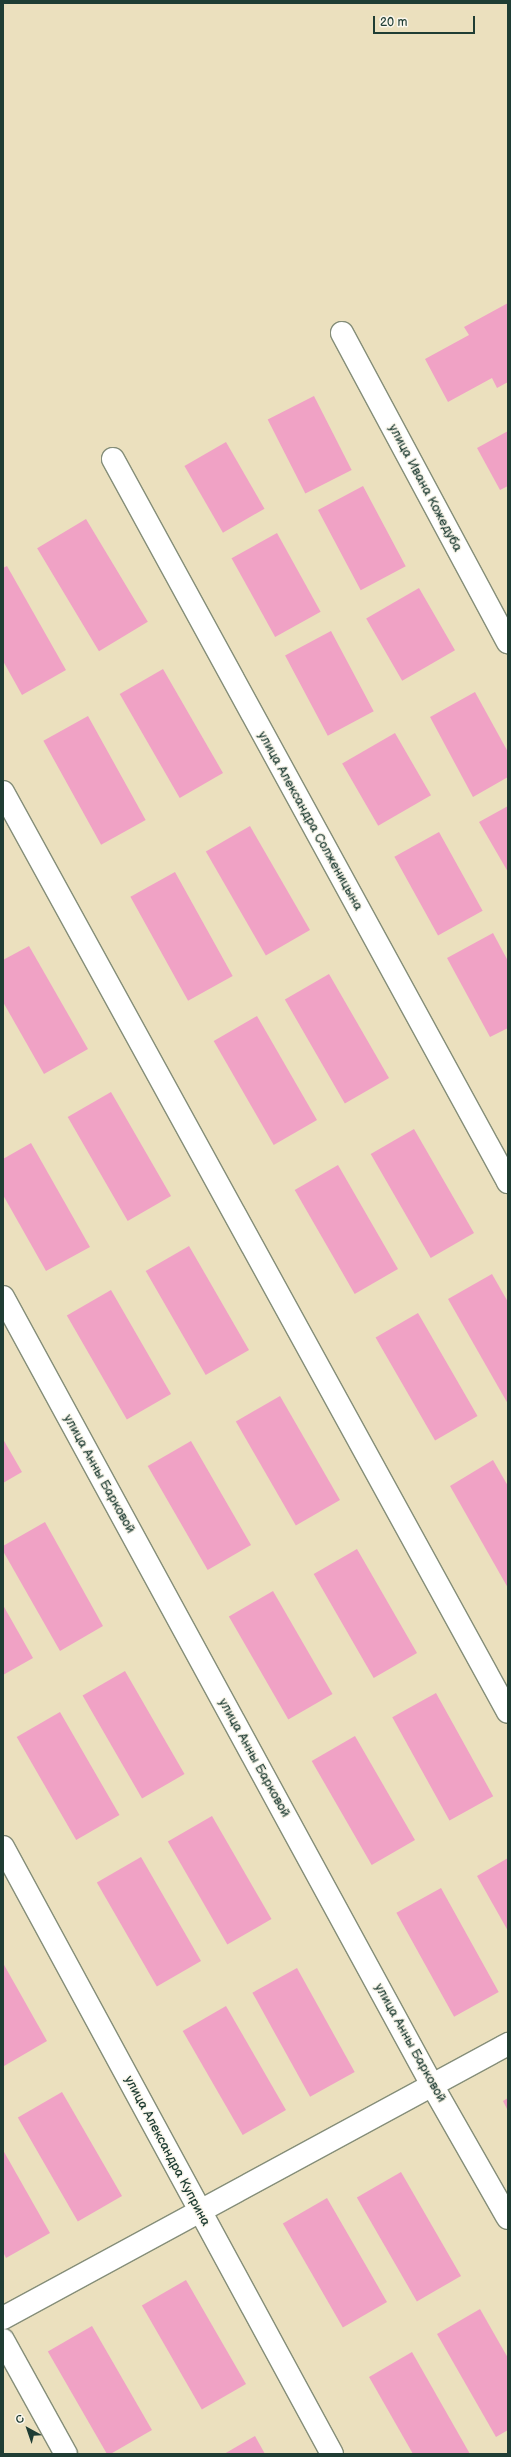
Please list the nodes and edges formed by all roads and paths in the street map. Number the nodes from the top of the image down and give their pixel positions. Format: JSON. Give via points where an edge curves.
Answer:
{"nodes":[{"id":1,"x":342,"y":333,"type":"dead end"},
{"id":2,"x":113,"y":459,"type":"dead end"},
{"id":3,"x":508,"y":642,"type":"edge"},
{"id":4,"x":3,"y":792,"type":"edge"},
{"id":5,"x":508,"y":1182,"type":"edge"},
{"id":6,"x":3,"y":1297,"type":"edge"},
{"id":7,"x":508,"y":1712,"type":"edge"},
{"id":8,"x":3,"y":1847,"type":"edge"},
{"id":9,"x":508,"y":2044,"type":"edge"},
{"id":10,"x":432,"y":2085,"type":"junction"},
{"id":11,"x":200,"y":2211,"type":"junction"},
{"id":12,"x":508,"y":2218,"type":"edge"},
{"id":13,"x":3,"y":2318,"type":"edge"},
{"id":14,"x":3,"y":2340,"type":"edge"},
{"id":15,"x":66,"y":2454,"type":"edge"},
{"id":16,"x":332,"y":2454,"type":"edge"}],
"edges":[{"from":1,"to":3,"type":"street","name":"улица Ивана Кожедуба"},
{"from":2,"to":5,"type":"street","name":"улица Александра Солженицына"},
{"from":4,"to":7,"type":"street"},
{"from":6,"to":10,"type":"street","name":"улица Анны Барковой"},
{"from":8,"to":11,"type":"street","name":"улица Александра Куприна"},
{"from":9,"to":10,"type":"street"},
{"from":10,"to":11,"type":"street"},
{"from":10,"to":12,"type":"street","name":"улица Анны Барковой"},
{"from":11,"to":13,"type":"street"},
{"from":11,"to":16,"type":"street","name":"улица Александра Куприна"},
{"from":14,"to":15,"type":"street"}]}
